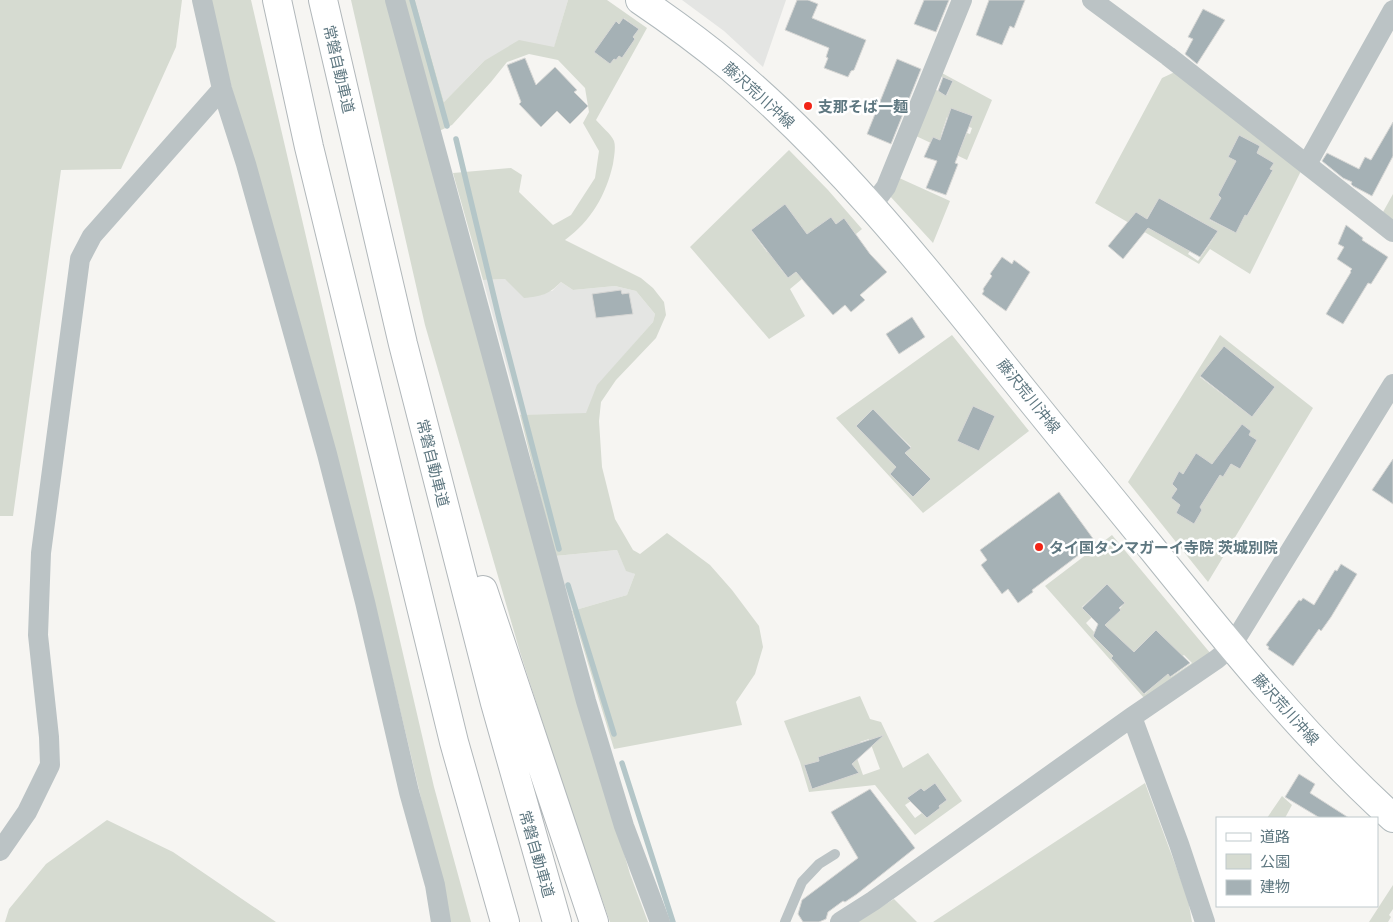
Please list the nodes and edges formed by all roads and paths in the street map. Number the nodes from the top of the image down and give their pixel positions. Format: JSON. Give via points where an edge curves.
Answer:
{"nodes":[{"id":1,"x":202,"y":0,"type":"edge"},
{"id":2,"x":277,"y":0,"type":"edge"},
{"id":3,"x":323,"y":0,"type":"edge"},
{"id":4,"x":395,"y":0,"type":"edge"},
{"id":5,"x":640,"y":0,"type":"edge"},
{"id":6,"x":962,"y":0,"type":"edge"},
{"id":7,"x":1092,"y":0,"type":"edge"},
{"id":8,"x":1393,"y":10,"type":"edge"},
{"id":9,"x":222,"y":89,"type":"junction"},
{"id":10,"x":1307,"y":164,"type":"junction"},
{"id":11,"x":871,"y":207,"type":"junction"},
{"id":12,"x":1393,"y":232,"type":"edge"},
{"id":13,"x":402,"y":344,"type":"junction"},
{"id":14,"x":1393,"y":384,"type":"edge"},
{"id":15,"x":1231,"y":647,"type":"junction"},
{"id":16,"x":1132,"y":717,"type":"junction"},
{"id":17,"x":454,"y":742,"type":"junction"},
{"id":18,"x":1393,"y":818,"type":"edge"},
{"id":19,"x":0,"y":850,"type":"edge"},
{"id":20,"x":834,"y":854,"type":"dead end"},
{"id":21,"x":440,"y":922,"type":"edge"},
{"id":22,"x":489,"y":922,"type":"edge"},
{"id":23,"x":505,"y":922,"type":"edge"},
{"id":24,"x":556,"y":922,"type":"edge"},
{"id":25,"x":594,"y":922,"type":"edge"},
{"id":26,"x":660,"y":922,"type":"edge"},
{"id":27,"x":785,"y":922,"type":"edge"},
{"id":28,"x":840,"y":922,"type":"edge"},
{"id":29,"x":1205,"y":922,"type":"edge"}],
"edges":[{"from":1,"to":9,"type":"street"},
{"from":2,"to":17,"type":"main road","via":[[309,147]]},
{"from":3,"to":13,"type":"main road","name":"常磐自動車道"},
{"from":4,"to":26,"type":"street","via":[[586,701],[624,826]]},
{"from":5,"to":11,"type":"main road","name":"藤沢荒川沖線","via":[[756,90]]},
{"from":6,"to":11,"type":"street","via":[[886,187]]},
{"from":7,"to":10,"type":"street"},
{"from":8,"to":10,"type":"street"},
{"from":9,"to":19,"type":"street","via":[[92,236],[80,259],[41,553],[38,634],[50,765],[27,812]]},
{"from":9,"to":21,"type":"street","via":[[327,454],[409,792],[435,884]]},
{"from":10,"to":12,"type":"street"},
{"from":11,"to":15,"type":"main road","name":"藤沢荒川沖線","via":[[966,318]]},
{"from":13,"to":24,"type":"main road","name":"常磐自動車道"},
{"from":13,"to":25,"type":"main road"},
{"from":14,"to":15,"type":"street"},
{"from":15,"to":16,"type":"street"},
{"from":15,"to":18,"type":"main road","name":"藤沢荒川沖線","via":[[1320,747]]},
{"from":16,"to":28,"type":"street"},
{"from":16,"to":29,"type":"street"},
{"from":17,"to":22,"type":"main road"},
{"from":17,"to":23,"type":"main road"},
{"from":20,"to":27,"type":"lane","via":[[802,882]]}]}
